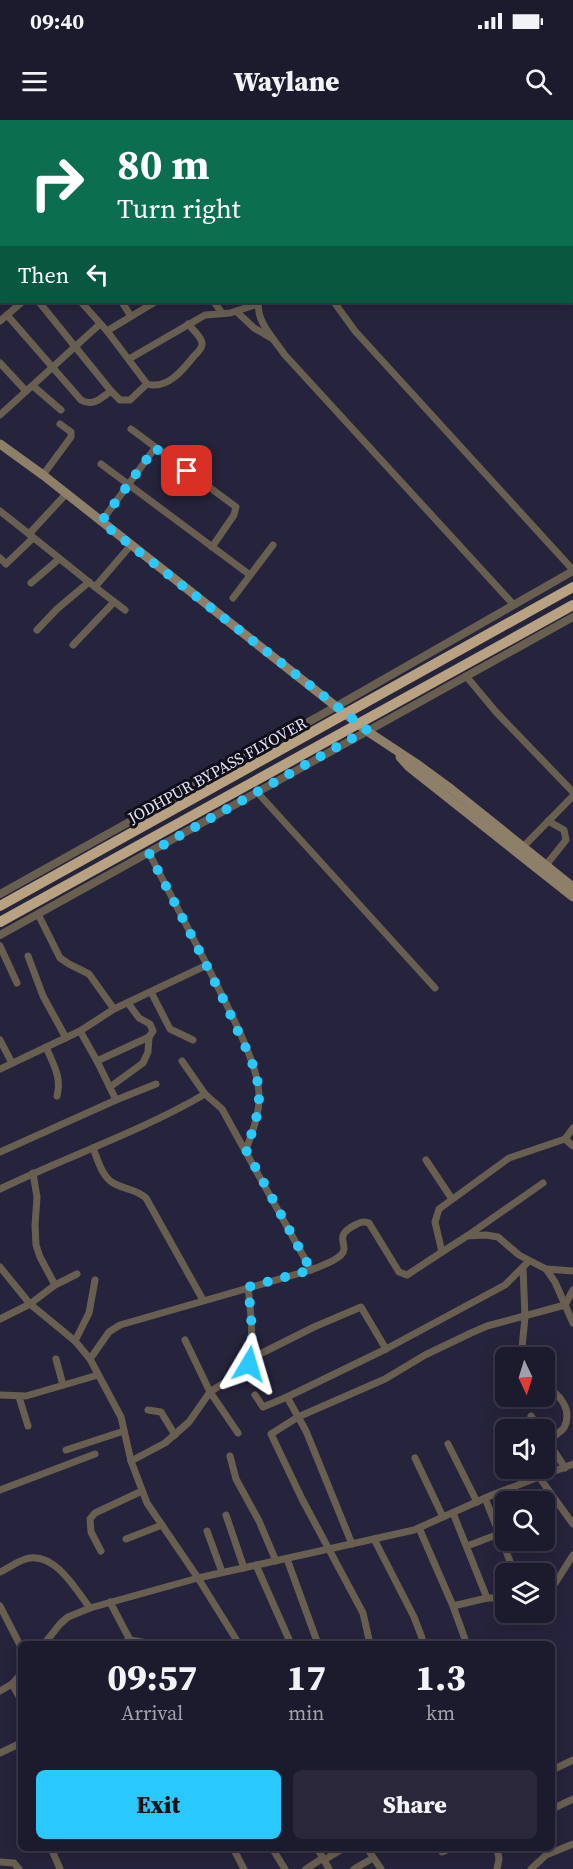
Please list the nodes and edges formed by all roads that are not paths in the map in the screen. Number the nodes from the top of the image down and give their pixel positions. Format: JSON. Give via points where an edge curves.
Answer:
{"nodes":[{"id":1,"x":21,"y":303,"type":"edge"},
{"id":2,"x":40,"y":303,"type":"edge"},
{"id":3,"x":82,"y":303,"type":"edge"},
{"id":4,"x":123,"y":303,"type":"edge"},
{"id":5,"x":153,"y":303,"type":"edge"},
{"id":6,"x":215,"y":303,"type":"edge"},
{"id":7,"x":259,"y":303,"type":"edge"},
{"id":8,"x":335,"y":303,"type":"edge"},
{"id":9,"x":237,"y":312,"type":"junction"},
{"id":10,"x":222,"y":313,"type":"junction"},
{"id":11,"x":130,"y":315,"type":"junction"},
{"id":12,"x":2,"y":318,"type":"edge"},
{"id":13,"x":100,"y":324,"type":"junction"},
{"id":14,"x":188,"y":324,"type":"junction"},
{"id":15,"x":107,"y":331,"type":"junction"},
{"id":16,"x":275,"y":341,"type":"junction"},
{"id":17,"x":76,"y":346,"type":"junction"},
{"id":18,"x":129,"y":359,"type":"junction"},
{"id":19,"x":0,"y":363,"type":"edge"},
{"id":20,"x":54,"y":368,"type":"junction"},
{"id":21,"x":147,"y":384,"type":"junction"},
{"id":22,"x":33,"y":386,"type":"junction"},
{"id":23,"x":26,"y":391,"type":"junction"},
{"id":24,"x":111,"y":391,"type":"junction"},
{"id":25,"x":61,"y":410,"type":"dead end"},
{"id":26,"x":0,"y":415,"type":"edge"},
{"id":27,"x":60,"y":424,"type":"dead end"},
{"id":28,"x":131,"y":429,"type":"dead end"},
{"id":29,"x":0,"y":444,"type":"edge"},
{"id":30,"x":155,"y":448,"type":"junction"},
{"id":31,"x":101,"y":464,"type":"dead end"},
{"id":32,"x":43,"y":475,"type":"junction"},
{"id":33,"x":129,"y":484,"type":"junction"},
{"id":34,"x":66,"y":494,"type":"junction"},
{"id":35,"x":0,"y":511,"type":"edge"},
{"id":36,"x":101,"y":522,"type":"junction"},
{"id":37,"x":31,"y":536,"type":"junction"},
{"id":38,"x":131,"y":545,"type":"junction"},
{"id":39,"x":273,"y":545,"type":"dead end"},
{"id":40,"x":212,"y":547,"type":"junction"},
{"id":41,"x":59,"y":559,"type":"junction"},
{"id":42,"x":2,"y":564,"type":"edge"},
{"id":43,"x":573,"y":570,"type":"edge"},
{"id":44,"x":250,"y":574,"type":"junction"},
{"id":45,"x":31,"y":583,"type":"dead end"},
{"id":46,"x":92,"y":585,"type":"junction"},
{"id":47,"x":573,"y":587,"type":"edge"},
{"id":48,"x":233,"y":598,"type":"dead end"},
{"id":49,"x":114,"y":602,"type":"junction"},
{"id":50,"x":513,"y":604,"type":"junction"},
{"id":51,"x":573,"y":605,"type":"edge"},
{"id":52,"x":125,"y":610,"type":"dead end"},
{"id":53,"x":573,"y":618,"type":"edge"},
{"id":54,"x":37,"y":630,"type":"dead end"},
{"id":55,"x":73,"y":645,"type":"dead end"},
{"id":56,"x":466,"y":676,"type":"junction"},
{"id":57,"x":337,"y":706,"type":"junction"},
{"id":58,"x":367,"y":730,"type":"junction"},
{"id":59,"x":392,"y":748,"type":"junction"},
{"id":60,"x":257,"y":792,"type":"junction"},
{"id":61,"x":573,"y":794,"type":"edge"},
{"id":62,"x":548,"y":822,"type":"junction"},
{"id":63,"x":523,"y":847,"type":"junction"},
{"id":64,"x":149,"y":853,"type":"junction"},
{"id":65,"x":546,"y":865,"type":"junction"},
{"id":66,"x":573,"y":887,"type":"edge"},
{"id":67,"x":0,"y":894,"type":"edge"},
{"id":68,"x":573,"y":897,"type":"edge"},
{"id":69,"x":0,"y":906,"type":"edge"},
{"id":70,"x":38,"y":914,"type":"junction"},
{"id":71,"x":0,"y":922,"type":"edge"},
{"id":72,"x":0,"y":935,"type":"edge"},
{"id":73,"x":0,"y":946,"type":"edge"},
{"id":74,"x":28,"y":956,"type":"dead end"},
{"id":75,"x":207,"y":965,"type":"junction"},
{"id":76,"x":17,"y":983,"type":"dead end"},
{"id":77,"x":435,"y":988,"type":"dead end"},
{"id":78,"x":151,"y":992,"type":"junction"},
{"id":79,"x":128,"y":1003,"type":"junction"},
{"id":80,"x":114,"y":1009,"type":"junction"},
{"id":81,"x":80,"y":1031,"type":"junction"},
{"id":82,"x":149,"y":1037,"type":"junction"},
{"id":83,"x":66,"y":1038,"type":"junction"},
{"id":84,"x":0,"y":1040,"type":"edge"},
{"id":85,"x":193,"y":1040,"type":"dead end"},
{"id":86,"x":46,"y":1047,"type":"junction"},
{"id":87,"x":97,"y":1061,"type":"junction"},
{"id":88,"x":182,"y":1061,"type":"dead end"},
{"id":89,"x":12,"y":1063,"type":"junction"},
{"id":90,"x":0,"y":1069,"type":"edge"},
{"id":91,"x":156,"y":1084,"type":"dead end"},
{"id":92,"x":110,"y":1087,"type":"junction"},
{"id":93,"x":206,"y":1094,"type":"junction"},
{"id":94,"x":57,"y":1096,"type":"dead end"},
{"id":95,"x":117,"y":1100,"type":"junction"},
{"id":96,"x":573,"y":1128,"type":"edge"},
{"id":97,"x":564,"y":1138,"type":"junction"},
{"id":98,"x":573,"y":1146,"type":"edge"},
{"id":99,"x":93,"y":1148,"type":"junction"},
{"id":100,"x":246,"y":1150,"type":"junction"},
{"id":101,"x":0,"y":1152,"type":"edge"},
{"id":102,"x":426,"y":1160,"type":"dead end"},
{"id":103,"x":33,"y":1173,"type":"junction"},
{"id":104,"x":543,"y":1184,"type":"dead end"},
{"id":105,"x":0,"y":1189,"type":"edge"},
{"id":106,"x":452,"y":1199,"type":"junction"},
{"id":107,"x":467,"y":1236,"type":"junction"},
{"id":108,"x":442,"y":1252,"type":"junction"},
{"id":109,"x":529,"y":1261,"type":"junction"},
{"id":110,"x":0,"y":1267,"type":"edge"},
{"id":111,"x":523,"y":1268,"type":"junction"},
{"id":112,"x":546,"y":1269,"type":"junction"},
{"id":113,"x":311,"y":1270,"type":"junction"},
{"id":114,"x":573,"y":1272,"type":"edge"},
{"id":115,"x":77,"y":1274,"type":"dead end"},
{"id":116,"x":95,"y":1280,"type":"dead end"},
{"id":117,"x":55,"y":1285,"type":"junction"},
{"id":118,"x":248,"y":1287,"type":"junction"},
{"id":119,"x":573,"y":1290,"type":"edge"},
{"id":120,"x":203,"y":1300,"type":"junction"},
{"id":121,"x":30,"y":1304,"type":"junction"},
{"id":122,"x":565,"y":1305,"type":"junction"},
{"id":123,"x":525,"y":1317,"type":"junction"},
{"id":124,"x":0,"y":1319,"type":"edge"},
{"id":125,"x":573,"y":1323,"type":"edge"},
{"id":126,"x":185,"y":1340,"type":"dead end"},
{"id":127,"x":75,"y":1341,"type":"junction"},
{"id":128,"x":522,"y":1347,"type":"edge"},
{"id":129,"x":386,"y":1349,"type":"junction"},
{"id":130,"x":56,"y":1359,"type":"dead end"},
{"id":131,"x":90,"y":1359,"type":"junction"},
{"id":132,"x":249,"y":1364,"type":"junction"},
{"id":133,"x":98,"y":1375,"type":"junction"},
{"id":134,"x":63,"y":1385,"type":"junction"},
{"id":135,"x":210,"y":1392,"type":"junction"},
{"id":136,"x":555,"y":1392,"type":"edge"},
{"id":137,"x":0,"y":1395,"type":"edge"},
{"id":138,"x":255,"y":1395,"type":"dead end"},
{"id":139,"x":19,"y":1397,"type":"junction"},
{"id":140,"x":287,"y":1397,"type":"junction"},
{"id":141,"x":148,"y":1410,"type":"dead end"},
{"id":142,"x":531,"y":1416,"type":"dead end"},
{"id":143,"x":298,"y":1417,"type":"junction"},
{"id":144,"x":533,"y":1419,"type":"edge"},
{"id":145,"x":28,"y":1426,"type":"dead end"},
{"id":146,"x":124,"y":1431,"type":"junction"},
{"id":147,"x":555,"y":1432,"type":"edge"},
{"id":148,"x":238,"y":1433,"type":"dead end"},
{"id":149,"x":175,"y":1435,"type":"junction"},
{"id":150,"x":448,"y":1444,"type":"dead end"},
{"id":151,"x":555,"y":1449,"type":"edge"},
{"id":152,"x":66,"y":1450,"type":"dead end"},
{"id":153,"x":95,"y":1454,"type":"dead end"},
{"id":154,"x":230,"y":1456,"type":"dead end"},
{"id":155,"x":415,"y":1458,"type":"dead end"},
{"id":156,"x":131,"y":1461,"type":"junction"},
{"id":157,"x":570,"y":1467,"type":"edge"},
{"id":158,"x":555,"y":1472,"type":"edge"},
{"id":159,"x":534,"y":1479,"type":"edge"},
{"id":160,"x":540,"y":1479,"type":"edge"},
{"id":161,"x":0,"y":1490,"type":"edge"},
{"id":162,"x":142,"y":1491,"type":"junction"},
{"id":163,"x":485,"y":1498,"type":"junction"},
{"id":164,"x":477,"y":1502,"type":"junction"},
{"id":165,"x":453,"y":1513,"type":"junction"},
{"id":166,"x":226,"y":1515,"type":"dead end"},
{"id":167,"x":443,"y":1517,"type":"junction"},
{"id":168,"x":495,"y":1524,"type":"edge"},
{"id":169,"x":573,"y":1524,"type":"edge"},
{"id":170,"x":162,"y":1525,"type":"junction"},
{"id":171,"x":419,"y":1528,"type":"junction"},
{"id":172,"x":207,"y":1531,"type":"dead end"},
{"id":173,"x":495,"y":1536,"type":"edge"},
{"id":174,"x":126,"y":1539,"type":"dead end"},
{"id":175,"x":375,"y":1539,"type":"junction"},
{"id":176,"x":352,"y":1544,"type":"junction"},
{"id":177,"x":467,"y":1546,"type":"junction"},
{"id":178,"x":330,"y":1549,"type":"junction"},
{"id":179,"x":101,"y":1551,"type":"dead end"},
{"id":180,"x":573,"y":1555,"type":"edge"},
{"id":181,"x":287,"y":1559,"type":"junction"},
{"id":182,"x":276,"y":1561,"type":"junction"},
{"id":183,"x":256,"y":1565,"type":"junction"},
{"id":184,"x":244,"y":1568,"type":"junction"},
{"id":185,"x":0,"y":1572,"type":"edge"},
{"id":186,"x":222,"y":1572,"type":"junction"},
{"id":187,"x":198,"y":1578,"type":"junction"},
{"id":188,"x":555,"y":1583,"type":"edge"},
{"id":189,"x":488,"y":1598,"type":"junction"},
{"id":190,"x":495,"y":1598,"type":"edge"},
{"id":191,"x":111,"y":1602,"type":"junction"},
{"id":192,"x":453,"y":1605,"type":"junction"},
{"id":193,"x":0,"y":1608,"type":"edge"},
{"id":194,"x":90,"y":1608,"type":"junction"},
{"id":195,"x":422,"y":1638,"type":"dead end"},
{"id":196,"x":130,"y":1640,"type":"joint"},
{"id":197,"x":18,"y":1641,"type":"edge"},
{"id":198,"x":46,"y":1641,"type":"edge"},
{"id":199,"x":134,"y":1641,"type":"edge"},
{"id":200,"x":237,"y":1641,"type":"edge"},
{"id":201,"x":290,"y":1641,"type":"edge"},
{"id":202,"x":317,"y":1641,"type":"edge"},
{"id":203,"x":369,"y":1641,"type":"edge"},
{"id":204,"x":465,"y":1641,"type":"edge"},
{"id":205,"x":18,"y":1677,"type":"edge"},
{"id":206,"x":12,"y":1684,"type":"junction"},
{"id":207,"x":0,"y":1691,"type":"edge"},
{"id":208,"x":18,"y":1695,"type":"edge"},
{"id":209,"x":18,"y":1744,"type":"edge"},
{"id":210,"x":0,"y":1753,"type":"edge"},
{"id":211,"x":573,"y":1760,"type":"edge"},
{"id":212,"x":555,"y":1769,"type":"edge"},
{"id":213,"x":573,"y":1799,"type":"edge"},
{"id":214,"x":555,"y":1808,"type":"edge"},
{"id":215,"x":573,"y":1844,"type":"edge"},
{"id":216,"x":555,"y":1849,"type":"edge"},
{"id":217,"x":52,"y":1851,"type":"edge"},
{"id":218,"x":235,"y":1851,"type":"edge"},
{"id":219,"x":274,"y":1851,"type":"edge"},
{"id":220,"x":319,"y":1851,"type":"edge"},
{"id":221,"x":338,"y":1851,"type":"edge"},
{"id":222,"x":369,"y":1851,"type":"edge"},
{"id":223,"x":498,"y":1851,"type":"edge"},
{"id":224,"x":544,"y":1852,"type":"edge"},
{"id":225,"x":373,"y":1858,"type":"junction"},
{"id":226,"x":323,"y":1859,"type":"junction"},
{"id":227,"x":0,"y":1862,"type":"edge"},
{"id":228,"x":19,"y":1869,"type":"edge"},
{"id":229,"x":60,"y":1869,"type":"edge"},
{"id":230,"x":244,"y":1869,"type":"edge"},
{"id":231,"x":285,"y":1869,"type":"edge"},
{"id":232,"x":306,"y":1869,"type":"edge"},
{"id":233,"x":329,"y":1869,"type":"edge"},
{"id":234,"x":354,"y":1869,"type":"edge"},
{"id":235,"x":381,"y":1869,"type":"edge"},
{"id":236,"x":497,"y":1869,"type":"edge"},
{"id":237,"x":531,"y":1869,"type":"edge"}],
"edges":[{"from":1,"to":12,"type":"street"},
{"from":2,"to":17,"type":"street"},
{"from":3,"to":13,"type":"street"},
{"from":4,"to":11,"type":"street"},
{"from":5,"to":11,"type":"street"},
{"from":6,"to":10,"type":"street"},
{"from":7,"to":9,"type":"street"},
{"from":7,"to":16,"type":"street","via":[[260,318]]},
{"from":8,"to":43,"type":"street","via":[[355,331]]},
{"from":9,"to":10,"type":"street"},
{"from":9,"to":16,"type":"street"},
{"from":10,"to":14,"type":"street","via":[[205,315]]},
{"from":11,"to":15,"type":"street"},
{"from":12,"to":20,"type":"street"},
{"from":13,"to":15,"type":"street"},
{"from":13,"to":17,"type":"street"},
{"from":14,"to":18,"type":"street"},
{"from":14,"to":21,"type":"street","via":[[201,340],[201,348],[176,376],[158,385]]},
{"from":15,"to":18,"type":"street"},
{"from":16,"to":50,"type":"street"},
{"from":17,"to":20,"type":"street"},
{"from":17,"to":24,"type":"street"},
{"from":18,"to":21,"type":"street"},
{"from":19,"to":23,"type":"street"},
{"from":20,"to":22,"type":"street"},
{"from":20,"to":24,"type":"street","via":[[85,402],[95,402]]},
{"from":21,"to":24,"type":"street","via":[[130,400],[120,400]]},
{"from":22,"to":23,"type":"street"},
{"from":22,"to":25,"type":"street"},
{"from":23,"to":26,"type":"street"},
{"from":27,"to":32,"type":"street","via":[[71,432],[71,437]]},
{"from":28,"to":30,"type":"street"},
{"from":29,"to":32,"type":"main road"},
{"from":30,"to":33,"type":"street"},
{"from":30,"to":40,"type":"street","via":[[236,507]]},
{"from":31,"to":33,"type":"street"},
{"from":32,"to":34,"type":"main road"},
{"from":33,"to":36,"type":"street"},
{"from":33,"to":40,"type":"street"},
{"from":34,"to":36,"type":"main road"},
{"from":34,"to":37,"type":"street"},
{"from":35,"to":37,"type":"street"},
{"from":36,"to":38,"type":"main road"},
{"from":37,"to":41,"type":"street"},
{"from":37,"to":42,"type":"street"},
{"from":38,"to":46,"type":"street"},
{"from":38,"to":57,"type":"main road"},
{"from":39,"to":44,"type":"street"},
{"from":40,"to":44,"type":"street"},
{"from":41,"to":45,"type":"street"},
{"from":41,"to":46,"type":"street"},
{"from":43,"to":50,"type":"street"},
{"from":44,"to":48,"type":"street"},
{"from":46,"to":49,"type":"street"},
{"from":46,"to":54,"type":"street","via":[[57,609]]},
{"from":47,"to":69,"type":"highway","name":"JODHPUR BYPASS FLYOVER","bridge":true},
{"from":49,"to":52,"type":"street"},
{"from":49,"to":55,"type":"street"},
{"from":50,"to":57,"type":"street"},
{"from":51,"to":71,"type":"highway","name":"JODHPUR BYPASS FLYOVER","bridge":true},
{"from":53,"to":56,"type":"street"},
{"from":56,"to":58,"type":"street"},
{"from":56,"to":61,"type":"street"},
{"from":57,"to":58,"type":"main road"},
{"from":57,"to":67,"type":"street"},
{"from":58,"to":59,"type":"main road"},
{"from":58,"to":60,"type":"street"},
{"from":59,"to":63,"type":"main road"},
{"from":59,"to":68,"type":"main road","via":[[410,767]]},
{"from":60,"to":64,"type":"street"},
{"from":60,"to":77,"type":"street"},
{"from":61,"to":62,"type":"street"},
{"from":62,"to":63,"type":"street"},
{"from":62,"to":65,"type":"street","via":[[564,830],[566,840]]},
{"from":63,"to":65,"type":"main road"},
{"from":64,"to":70,"type":"street"},
{"from":64,"to":75,"type":"street"},
{"from":65,"to":66,"type":"main road"},
{"from":70,"to":72,"type":"street"},
{"from":70,"to":80,"type":"street","via":[[60,958],[89,974]]},
{"from":73,"to":76,"type":"street"},
{"from":74,"to":83,"type":"street","via":[[43,996]]},
{"from":75,"to":78,"type":"street"},
{"from":75,"to":100,"type":"street","via":[[258,1082],[257,1115]]},
{"from":78,"to":79,"type":"street"},
{"from":78,"to":85,"type":"street","via":[[170,1029]]},
{"from":79,"to":80,"type":"street"},
{"from":79,"to":82,"type":"street","via":[[152,1028]]},
{"from":80,"to":81,"type":"street"},
{"from":81,"to":83,"type":"street"},
{"from":81,"to":87,"type":"street"},
{"from":82,"to":87,"type":"street"},
{"from":82,"to":92,"type":"street","via":[[143,1063]]},
{"from":83,"to":86,"type":"street"},
{"from":84,"to":89,"type":"street"},
{"from":86,"to":89,"type":"street"},
{"from":86,"to":94,"type":"street","via":[[58,1075]]},
{"from":87,"to":92,"type":"street"},
{"from":88,"to":93,"type":"street"},
{"from":89,"to":90,"type":"street"},
{"from":91,"to":95,"type":"street"},
{"from":92,"to":95,"type":"street"},
{"from":93,"to":99,"type":"street"},
{"from":93,"to":100,"type":"street","via":[[222,1109]]},
{"from":95,"to":101,"type":"street"},
{"from":96,"to":97,"type":"street"},
{"from":97,"to":98,"type":"street"},
{"from":97,"to":106,"type":"street","via":[[509,1158]]},
{"from":99,"to":103,"type":"street"},
{"from":99,"to":120,"type":"street","via":[[108,1179],[146,1198]]},
{"from":100,"to":113,"type":"street"},
{"from":102,"to":106,"type":"street"},
{"from":103,"to":105,"type":"street"},
{"from":103,"to":117,"type":"street","via":[[38,1197],[36,1245]]},
{"from":104,"to":107,"type":"street"},
{"from":106,"to":108,"type":"street","via":[[435,1216]]},
{"from":107,"to":108,"type":"street"},
{"from":107,"to":109,"type":"street","via":[[498,1237]]},
{"from":108,"to":113,"type":"street","via":[[410,1274],[400,1274],[369,1223],[361,1222],[342,1235],[341,1255]]},
{"from":109,"to":111,"type":"street"},
{"from":109,"to":112,"type":"street"},
{"from":110,"to":121,"type":"street"},
{"from":111,"to":123,"type":"street"},
{"from":111,"to":129,"type":"street","via":[[505,1285]]},
{"from":112,"to":114,"type":"street"},
{"from":112,"to":122,"type":"street"},
{"from":113,"to":118,"type":"street"},
{"from":115,"to":117,"type":"street"},
{"from":116,"to":127,"type":"street","via":[[89,1312]]},
{"from":117,"to":121,"type":"street"},
{"from":118,"to":120,"type":"street"},
{"from":118,"to":132,"type":"street","via":[[253,1327]]},
{"from":119,"to":122,"type":"street"},
{"from":120,"to":131,"type":"street","via":[[120,1325],[109,1332]]},
{"from":121,"to":124,"type":"street"},
{"from":121,"to":127,"type":"street"},
{"from":122,"to":123,"type":"street"},
{"from":122,"to":125,"type":"street"},
{"from":123,"to":128,"type":"street"},
{"from":123,"to":143,"type":"street","via":[[471,1333],[385,1379]]},
{"from":126,"to":135,"type":"street"},
{"from":127,"to":131,"type":"street"},
{"from":129,"to":132,"type":"street","via":[[361,1307],[258,1355]]},
{"from":129,"to":140,"type":"street"},
{"from":130,"to":134,"type":"street"},
{"from":131,"to":133,"type":"street"},
{"from":132,"to":135,"type":"street"},
{"from":133,"to":134,"type":"street"},
{"from":133,"to":146,"type":"street","via":[[121,1417]]},
{"from":134,"to":139,"type":"street"},
{"from":135,"to":148,"type":"street"},
{"from":135,"to":149,"type":"street"},
{"from":136,"to":147,"type":"street","via":[[564,1397],[569,1412],[569,1420]]},
{"from":137,"to":139,"type":"street"},
{"from":138,"to":140,"type":"street","via":[[263,1407]]},
{"from":139,"to":145,"type":"street"},
{"from":140,"to":143,"type":"street"},
{"from":141,"to":149,"type":"street","via":[[161,1412]]},
{"from":142,"to":144,"type":"street"},
{"from":143,"to":176,"type":"street"},
{"from":143,"to":178,"type":"street","via":[[271,1434]]},
{"from":146,"to":152,"type":"street"},
{"from":146,"to":156,"type":"street"},
{"from":149,"to":156,"type":"street"},
{"from":150,"to":164,"type":"street"},
{"from":151,"to":157,"type":"street"},
{"from":153,"to":161,"type":"street"},
{"from":154,"to":182,"type":"street","via":[[236,1479]]},
{"from":155,"to":167,"type":"street"},
{"from":156,"to":162,"type":"street"},
{"from":157,"to":158,"type":"street"},
{"from":159,"to":163,"type":"street"},
{"from":160,"to":169,"type":"street"},
{"from":162,"to":170,"type":"street"},
{"from":162,"to":179,"type":"street","via":[[90,1518],[91,1532]]},
{"from":163,"to":164,"type":"street"},
{"from":163,"to":168,"type":"street"},
{"from":164,"to":165,"type":"street"},
{"from":165,"to":167,"type":"street"},
{"from":165,"to":177,"type":"street"},
{"from":166,"to":184,"type":"street"},
{"from":167,"to":171,"type":"street"},
{"from":170,"to":174,"type":"street"},
{"from":170,"to":187,"type":"street"},
{"from":171,"to":175,"type":"street"},
{"from":171,"to":192,"type":"street"},
{"from":172,"to":186,"type":"street"},
{"from":173,"to":177,"type":"street"},
{"from":175,"to":176,"type":"street"},
{"from":175,"to":195,"type":"street"},
{"from":176,"to":178,"type":"street"},
{"from":177,"to":189,"type":"street"},
{"from":178,"to":181,"type":"street"},
{"from":178,"to":203,"type":"street","via":[[363,1613]]},
{"from":180,"to":188,"type":"street"},
{"from":181,"to":182,"type":"street"},
{"from":181,"to":202,"type":"street"},
{"from":182,"to":183,"type":"street"},
{"from":183,"to":184,"type":"street"},
{"from":183,"to":201,"type":"street"},
{"from":184,"to":186,"type":"street"},
{"from":185,"to":194,"type":"street","via":[[30,1558],[53,1564]]},
{"from":186,"to":187,"type":"street"},
{"from":187,"to":191,"type":"street"},
{"from":187,"to":200,"type":"street"},
{"from":189,"to":190,"type":"street"},
{"from":189,"to":192,"type":"street"},
{"from":191,"to":194,"type":"street"},
{"from":191,"to":196,"type":"street"},
{"from":192,"to":204,"type":"street"},
{"from":193,"to":197,"type":"street"},
{"from":194,"to":198,"type":"street","via":[[68,1617]]},
{"from":196,"to":199,"type":"street"},
{"from":205,"to":206,"type":"street"},
{"from":206,"to":207,"type":"street"},
{"from":206,"to":208,"type":"street"},
{"from":209,"to":210,"type":"street"},
{"from":211,"to":212,"type":"street"},
{"from":213,"to":214,"type":"street"},
{"from":215,"to":216,"type":"street"},
{"from":217,"to":229,"type":"street"},
{"from":218,"to":230,"type":"street"},
{"from":219,"to":231,"type":"street"},
{"from":220,"to":226,"type":"street"},
{"from":221,"to":226,"type":"street"},
{"from":222,"to":225,"type":"street"},
{"from":223,"to":236,"type":"street"},
{"from":224,"to":237,"type":"street"},
{"from":225,"to":234,"type":"street"},
{"from":225,"to":235,"type":"street"},
{"from":226,"to":232,"type":"street"},
{"from":226,"to":233,"type":"street"},
{"from":227,"to":228,"type":"street","via":[[14,1863]]}]}
